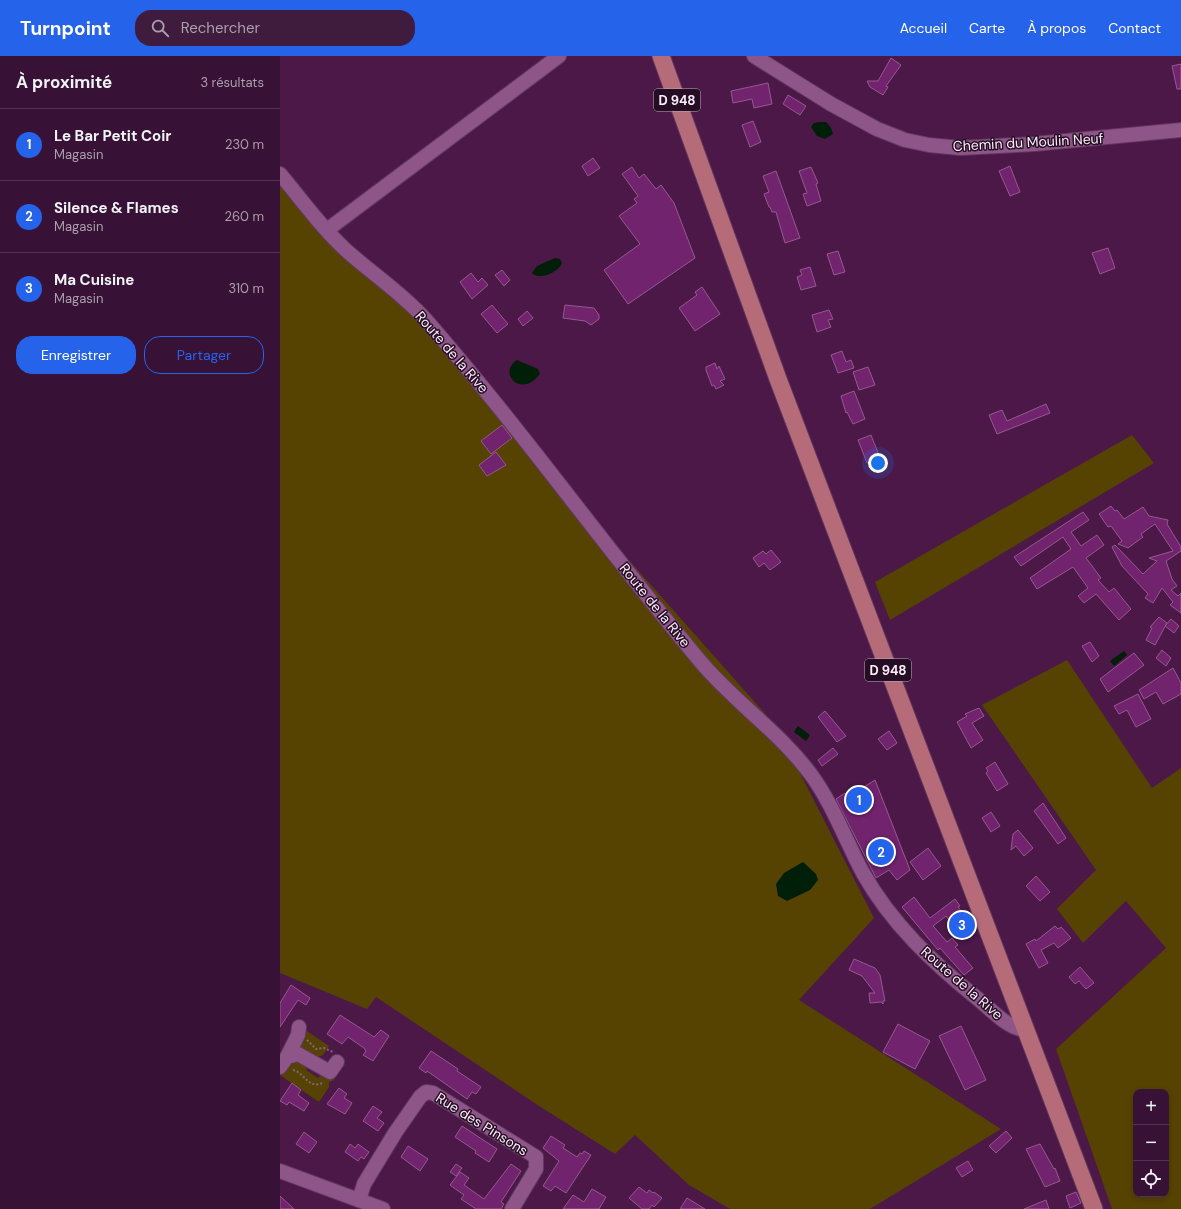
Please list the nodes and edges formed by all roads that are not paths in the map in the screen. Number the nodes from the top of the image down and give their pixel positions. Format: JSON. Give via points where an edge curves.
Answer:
{"nodes":[{"id":1,"x":559,"y":56,"type":"edge"},
{"id":2,"x":661,"y":56,"type":"edge"},
{"id":3,"x":754,"y":56,"type":"edge"},
{"id":4,"x":1181,"y":130,"type":"edge"},
{"id":5,"x":280,"y":174,"type":"edge"},
{"id":6,"x":328,"y":230,"type":"junction"},
{"id":7,"x":1026,"y":1030,"type":"junction"},
{"id":8,"x":299,"y":1031,"type":"road end"},
{"id":9,"x":285,"y":1065,"type":"edge"},
{"id":10,"x":333,"y":1067,"type":"road end"},
{"id":11,"x":280,"y":1171,"type":"edge"},
{"id":12,"x":359,"y":1200,"type":"junction"},
{"id":13,"x":383,"y":1209,"type":"edge"},
{"id":14,"x":512,"y":1209,"type":"edge"},
{"id":15,"x":1094,"y":1209,"type":"edge"}],
"edges":[{"from":1,"to":6,"type":"street"},
{"from":2,"to":7,"type":"main road","number":"D 948","via":[[786,400]]},
{"from":3,"to":4,"type":"street","name":"Chemin du Moulin Neuf","via":[[877,129],[905,140],[929,145],[960,148],[1034,144]]},
{"from":5,"to":6,"type":"street","name":"Route de la Rive"},
{"from":6,"to":7,"type":"street","name":"Route de la Rive","via":[[346,250],[423,316],[472,372],[702,663],[803,765],[815,780],[881,903],[907,933],[937,966],[1009,1024]]},
{"from":7,"to":15,"type":"main road","number":"D 948"},
{"from":8,"to":9,"type":"street"},
{"from":9,"to":10,"type":"street","via":[[298,1054]]},
{"from":11,"to":12,"type":"street"},
{"from":12,"to":13,"type":"street"},
{"from":12,"to":14,"type":"street","name":"Rue des Pinsons","via":[[364,1184],[395,1133],[426,1092],[433,1093],[536,1157],[536,1169]]}]}
